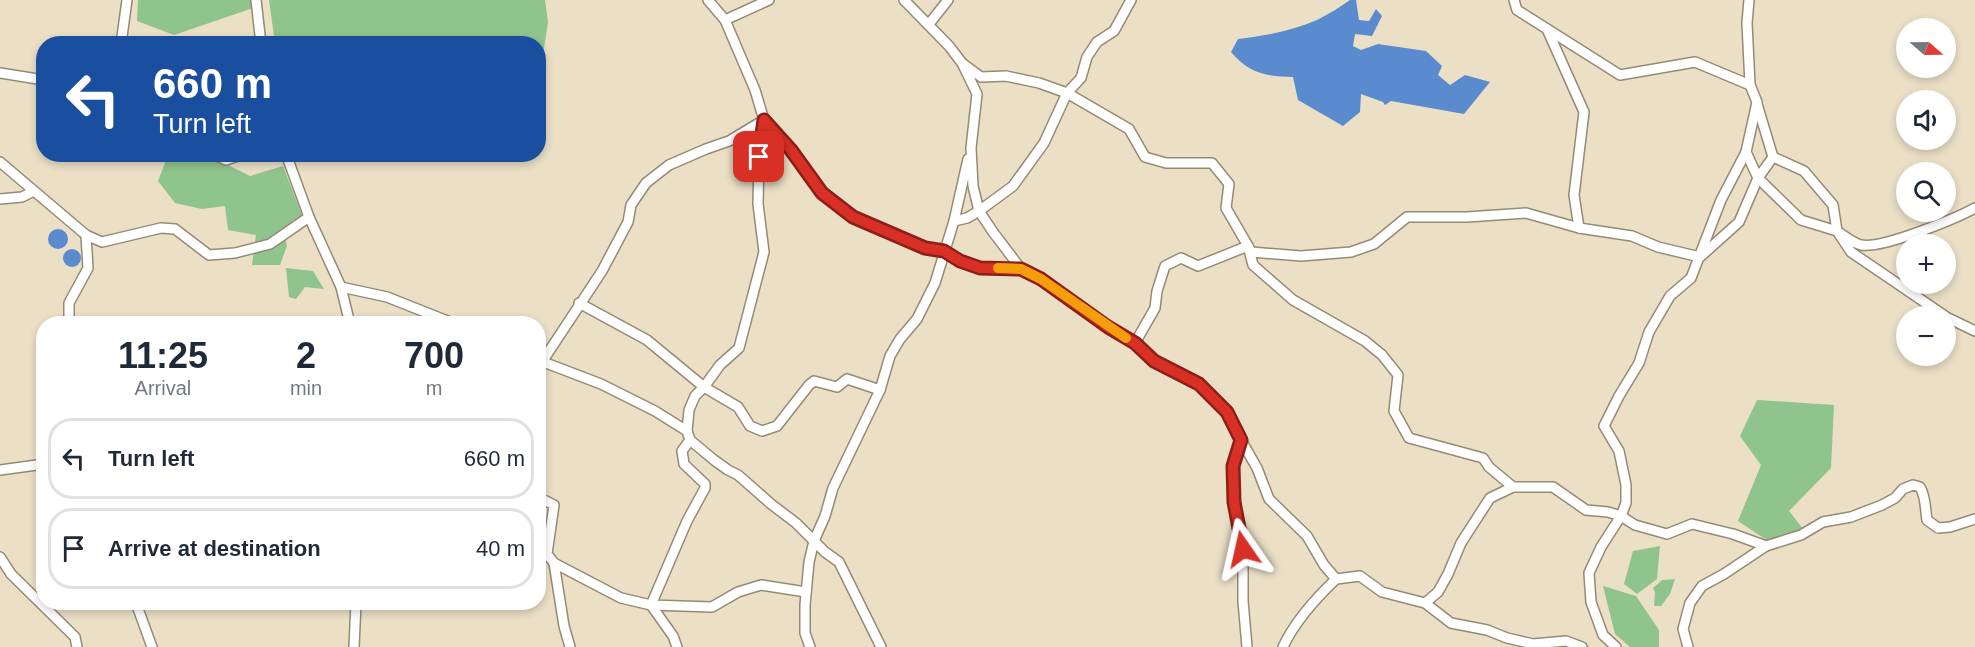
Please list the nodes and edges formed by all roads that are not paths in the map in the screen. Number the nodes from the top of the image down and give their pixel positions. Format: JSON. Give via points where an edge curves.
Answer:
{"nodes":[{"id":1,"x":127,"y":0,"type":"edge"},
{"id":2,"x":256,"y":0,"type":"edge"},
{"id":3,"x":708,"y":0,"type":"edge"},
{"id":4,"x":769,"y":0,"type":"edge"},
{"id":5,"x":904,"y":0,"type":"edge"},
{"id":6,"x":948,"y":0,"type":"edge"},
{"id":7,"x":1131,"y":0,"type":"edge"},
{"id":8,"x":1514,"y":0,"type":"edge"},
{"id":9,"x":1749,"y":0,"type":"edge"},
{"id":10,"x":725,"y":20,"type":"junction"},
{"id":11,"x":929,"y":24,"type":"junction"},
{"id":12,"x":1547,"y":29,"type":"junction"},
{"id":13,"x":122,"y":36,"type":"edge"},
{"id":14,"x":260,"y":36,"type":"edge"},
{"id":15,"x":962,"y":63,"type":"junction"},
{"id":16,"x":0,"y":73,"type":"edge"},
{"id":17,"x":36,"y":79,"type":"edge"},
{"id":18,"x":1750,"y":85,"type":"junction"},
{"id":19,"x":1066,"y":93,"type":"junction"},
{"id":20,"x":1757,"y":102,"type":"junction"},
{"id":21,"x":764,"y":120,"type":"junction"},
{"id":22,"x":970,"y":148,"type":"junction"},
{"id":23,"x":1746,"y":152,"type":"junction"},
{"id":24,"x":1773,"y":157,"type":"junction"},
{"id":25,"x":0,"y":162,"type":"edge"},
{"id":26,"x":289,"y":162,"type":"edge"},
{"id":27,"x":1758,"y":178,"type":"junction"},
{"id":28,"x":34,"y":191,"type":"junction"},
{"id":29,"x":0,"y":199,"type":"edge"},
{"id":30,"x":1975,"y":208,"type":"edge"},
{"id":31,"x":979,"y":211,"type":"junction"},
{"id":32,"x":309,"y":217,"type":"junction"},
{"id":33,"x":954,"y":221,"type":"junction"},
{"id":34,"x":1579,"y":228,"type":"junction"},
{"id":35,"x":1836,"y":231,"type":"junction"},
{"id":36,"x":86,"y":236,"type":"junction"},
{"id":37,"x":1248,"y":246,"type":"junction"},
{"id":38,"x":944,"y":251,"type":"junction"},
{"id":39,"x":1700,"y":257,"type":"junction"},
{"id":40,"x":1021,"y":269,"type":"junction"},
{"id":41,"x":341,"y":287,"type":"junction"},
{"id":42,"x":579,"y":303,"type":"junction"},
{"id":43,"x":1929,"y":306,"type":"edge"},
{"id":44,"x":69,"y":316,"type":"edge"},
{"id":45,"x":348,"y":316,"type":"edge"},
{"id":46,"x":435,"y":316,"type":"edge"},
{"id":47,"x":1956,"y":322,"type":"edge"},
{"id":48,"x":1975,"y":331,"type":"edge"},
{"id":49,"x":1135,"y":343,"type":"junction"},
{"id":50,"x":546,"y":354,"type":"edge"},
{"id":51,"x":546,"y":365,"type":"edge"},
{"id":52,"x":704,"y":387,"type":"junction"},
{"id":53,"x":880,"y":390,"type":"junction"},
{"id":54,"x":688,"y":436,"type":"junction"},
{"id":55,"x":1241,"y":440,"type":"junction"},
{"id":56,"x":36,"y":465,"type":"edge"},
{"id":57,"x":0,"y":470,"type":"edge"},
{"id":58,"x":1513,"y":487,"type":"junction"},
{"id":59,"x":546,"y":501,"type":"edge"},
{"id":60,"x":1621,"y":516,"type":"junction"},
{"id":61,"x":1975,"y":519,"type":"edge"},
{"id":62,"x":814,"y":541,"type":"junction"},
{"id":63,"x":1766,"y":546,"type":"junction"},
{"id":64,"x":0,"y":557,"type":"edge"},
{"id":65,"x":554,"y":563,"type":"junction"},
{"id":66,"x":1336,"y":579,"type":"junction"},
{"id":67,"x":806,"y":592,"type":"junction"},
{"id":68,"x":36,"y":599,"type":"edge"},
{"id":69,"x":1425,"y":603,"type":"junction"},
{"id":70,"x":651,"y":605,"type":"junction"},
{"id":71,"x":47,"y":610,"type":"edge"},
{"id":72,"x":139,"y":610,"type":"edge"},
{"id":73,"x":356,"y":610,"type":"edge"},
{"id":74,"x":76,"y":647,"type":"edge"},
{"id":75,"x":152,"y":647,"type":"edge"},
{"id":76,"x":354,"y":647,"type":"edge"},
{"id":77,"x":570,"y":647,"type":"edge"},
{"id":78,"x":677,"y":647,"type":"edge"},
{"id":79,"x":810,"y":647,"type":"edge"},
{"id":80,"x":881,"y":647,"type":"edge"},
{"id":81,"x":1247,"y":647,"type":"edge"},
{"id":82,"x":1283,"y":647,"type":"edge"},
{"id":83,"x":1582,"y":647,"type":"edge"},
{"id":84,"x":1616,"y":647,"type":"edge"},
{"id":85,"x":1688,"y":647,"type":"edge"}],
"edges":[{"from":1,"to":13,"type":"street"},
{"from":2,"to":14,"type":"street"},
{"from":3,"to":10,"type":"street"},
{"from":4,"to":10,"type":"street"},
{"from":5,"to":11,"type":"street"},
{"from":6,"to":11,"type":"street"},
{"from":7,"to":19,"type":"street","via":[[1114,31],[1097,42],[1081,78]]},
{"from":8,"to":12,"type":"street","via":[[1517,9]]},
{"from":9,"to":18,"type":"street"},
{"from":10,"to":21,"type":"street"},
{"from":11,"to":15,"type":"street"},
{"from":12,"to":18,"type":"street","via":[[1620,75],[1695,63]]},
{"from":12,"to":34,"type":"street","via":[[1584,112],[1574,195]]},
{"from":15,"to":19,"type":"street","via":[[981,77],[1006,76]]},
{"from":15,"to":22,"type":"street","via":[[976,94]]},
{"from":16,"to":17,"type":"street"},
{"from":18,"to":20,"type":"street"},
{"from":19,"to":31,"type":"street","via":[[1056,121],[1031,164],[1013,186]]},
{"from":19,"to":37,"type":"street","via":[[1129,129],[1145,157],[1166,163],[1212,163],[1229,184],[1226,208]]},
{"from":20,"to":23,"type":"street"},
{"from":20,"to":24,"type":"street"},
{"from":21,"to":38,"type":"street","via":[[822,193],[853,217],[925,248]]},
{"from":21,"to":42,"type":"street","via":[[729,141],[669,165],[646,183],[602,271]]},
{"from":21,"to":52,"type":"street","via":[[758,204],[764,252],[739,348],[720,364]]},
{"from":22,"to":31,"type":"street"},
{"from":22,"to":33,"type":"street"},
{"from":23,"to":27,"type":"street"},
{"from":23,"to":39,"type":"street","via":[[1721,200]]},
{"from":24,"to":27,"type":"street"},
{"from":24,"to":35,"type":"street","via":[[1804,171],[1833,205]]},
{"from":25,"to":28,"type":"street"},
{"from":26,"to":32,"type":"street"},
{"from":27,"to":35,"type":"street","via":[[1801,220]]},
{"from":27,"to":39,"type":"street","via":[[1739,222]]},
{"from":28,"to":29,"type":"street","via":[[22,197]]},
{"from":28,"to":36,"type":"street"},
{"from":30,"to":35,"type":"street","via":[[1953,220],[1875,244],[1861,245]]},
{"from":31,"to":33,"type":"street"},
{"from":31,"to":40,"type":"street"},
{"from":32,"to":36,"type":"street","via":[[270,244],[235,254],[208,255],[175,229],[161,228],[102,242]]},
{"from":32,"to":41,"type":"street"},
{"from":33,"to":38,"type":"street"},
{"from":34,"to":37,"type":"street","via":[[1526,213],[1407,217],[1374,244],[1350,252],[1301,256],[1251,252]]},
{"from":34,"to":39,"type":"street","via":[[1632,236]]},
{"from":35,"to":43,"type":"street","via":[[1851,252]]},
{"from":36,"to":44,"type":"street","via":[[88,268],[69,303]]},
{"from":37,"to":49,"type":"street","via":[[1198,266],[1181,258],[1165,266],[1155,308]]},
{"from":37,"to":58,"type":"street","via":[[1252,265],[1293,300],[1341,326],[1382,355],[1398,375],[1395,411],[1409,438],[1483,458]]},
{"from":38,"to":40,"type":"street","via":[[980,268]]},
{"from":38,"to":53,"type":"street","via":[[935,283],[917,319],[890,356]]},
{"from":39,"to":60,"type":"street","via":[[1691,278],[1670,296],[1649,332],[1639,363],[1604,426],[1619,451],[1626,485]]},
{"from":40,"to":49,"type":"street"},
{"from":41,"to":45,"type":"street"},
{"from":41,"to":46,"type":"street","via":[[387,297]]},
{"from":42,"to":50,"type":"street"},
{"from":42,"to":52,"type":"street","via":[[647,340]]},
{"from":47,"to":48,"type":"street"},
{"from":49,"to":55,"type":"street","via":[[1154,361],[1199,384],[1227,412]]},
{"from":51,"to":54,"type":"street","via":[[601,384],[655,411]]},
{"from":52,"to":53,"type":"street","via":[[738,406],[750,426],[762,431],[777,426],[814,381],[837,387],[847,379]]},
{"from":52,"to":54,"type":"street","via":[[689,410]]},
{"from":53,"to":62,"type":"street","via":[[833,488]]},
{"from":54,"to":62,"type":"street"},
{"from":54,"to":70,"type":"street","via":[[682,451],[684,464],[705,488]]},
{"from":55,"to":66,"type":"street","via":[[1269,499],[1307,536]]},
{"from":55,"to":81,"type":"street","via":[[1233,466],[1234,502],[1243,549]]},
{"from":56,"to":57,"type":"street"},
{"from":58,"to":60,"type":"street","via":[[1553,487],[1586,510]]},
{"from":58,"to":69,"type":"street","via":[[1490,498],[1461,543],[1438,592]]},
{"from":59,"to":65,"type":"street","via":[[554,505],[547,554]]},
{"from":60,"to":63,"type":"street","via":[[1635,525],[1667,534],[1692,524]]},
{"from":60,"to":84,"type":"street","via":[[1589,573],[1591,602],[1603,635]]},
{"from":61,"to":63,"type":"street","via":[[1938,528],[1927,520],[1926,496],[1913,485],[1882,505],[1823,522],[1801,535]]},
{"from":62,"to":67,"type":"street"},
{"from":62,"to":80,"type":"street","via":[[839,562]]},
{"from":63,"to":85,"type":"street","via":[[1702,586],[1690,603],[1683,629]]},
{"from":64,"to":68,"type":"street"},
{"from":65,"to":70,"type":"street","via":[[621,598]]},
{"from":65,"to":77,"type":"street"},
{"from":66,"to":69,"type":"street","via":[[1360,576],[1382,592]]},
{"from":66,"to":82,"type":"street","via":[[1316,599]]},
{"from":67,"to":70,"type":"street","via":[[761,585],[738,592],[712,607]]},
{"from":67,"to":79,"type":"street"},
{"from":69,"to":83,"type":"street","via":[[1451,623],[1533,644],[1566,642]]},
{"from":70,"to":78,"type":"street"},
{"from":71,"to":74,"type":"street","via":[[75,638]]},
{"from":72,"to":75,"type":"street"},
{"from":73,"to":76,"type":"street"}]}
